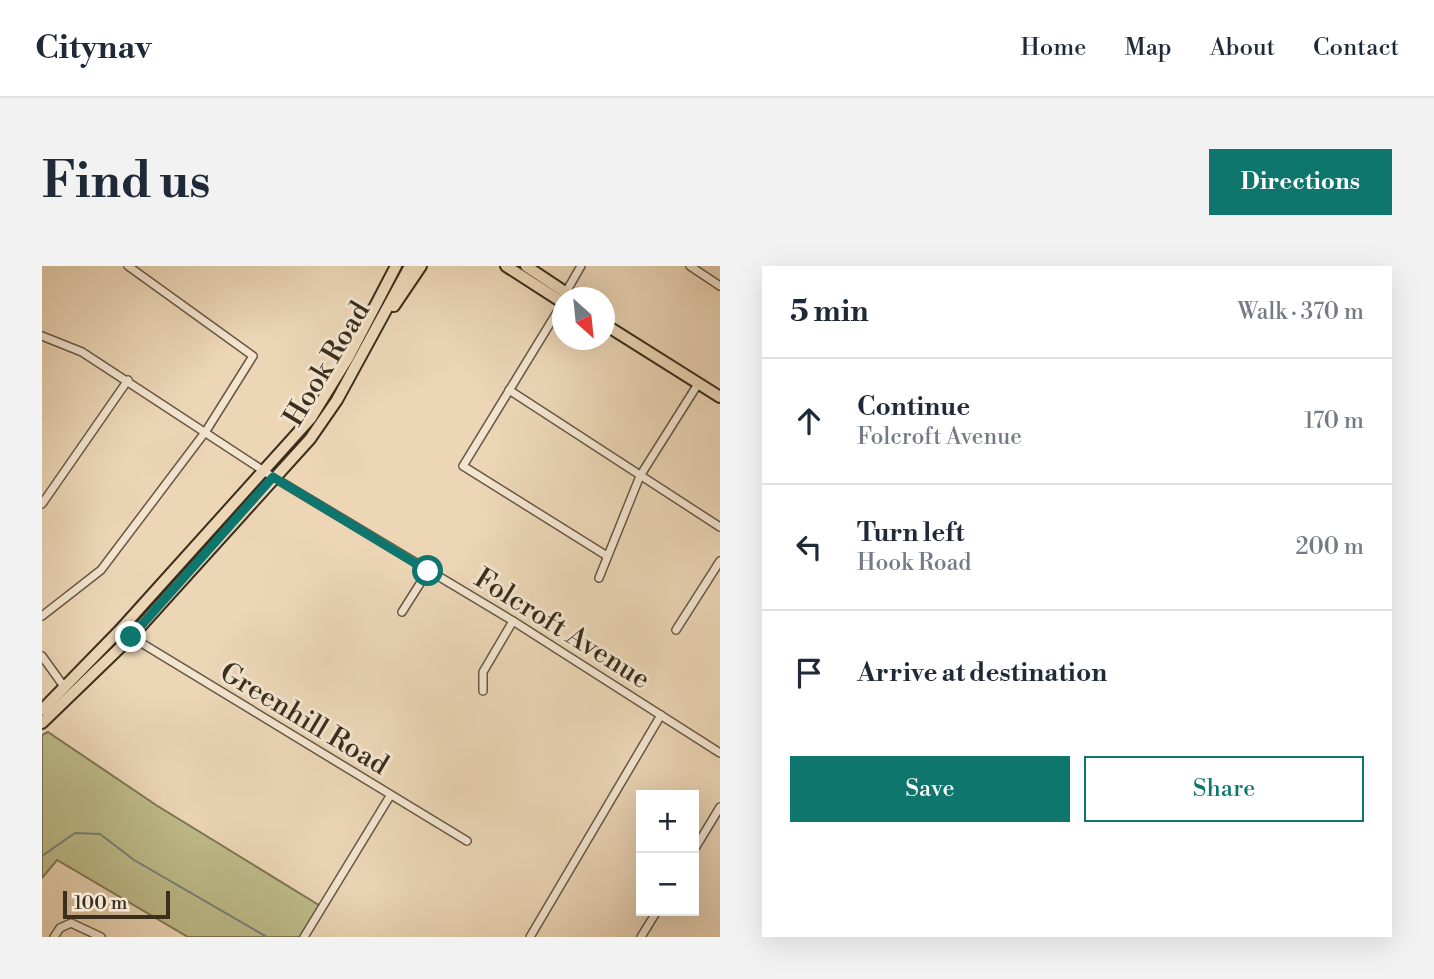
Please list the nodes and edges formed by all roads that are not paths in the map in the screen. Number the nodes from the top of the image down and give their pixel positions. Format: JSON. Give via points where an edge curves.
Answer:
{"nodes":[{"id":1,"x":128,"y":266,"type":"edge"},
{"id":2,"x":396,"y":266,"type":"edge"},
{"id":3,"x":411,"y":266,"type":"edge"},
{"id":4,"x":421,"y":266,"type":"edge"},
{"id":5,"x":506,"y":266,"type":"edge"},
{"id":6,"x":526,"y":266,"type":"edge"},
{"id":7,"x":581,"y":266,"type":"edge"},
{"id":8,"x":690,"y":266,"type":"edge"},
{"id":9,"x":720,"y":286,"type":"edge"},
{"id":10,"x":552,"y":287,"type":"edge"},
{"id":11,"x":571,"y":287,"type":"edge"},
{"id":12,"x":552,"y":291,"type":"edge"},
{"id":13,"x":381,"y":321,"type":"junction"},
{"id":14,"x":552,"y":321,"type":"edge"},
{"id":15,"x":615,"y":331,"type":"edge"},
{"id":16,"x":42,"y":336,"type":"edge"},
{"id":17,"x":128,"y":380,"type":"junction"},
{"id":18,"x":698,"y":384,"type":"junction"},
{"id":19,"x":509,"y":390,"type":"junction"},
{"id":20,"x":720,"y":397,"type":"edge"},
{"id":21,"x":206,"y":431,"type":"junction"},
{"id":22,"x":262,"y":470,"type":"junction"},
{"id":23,"x":640,"y":476,"type":"junction"},
{"id":24,"x":273,"y":477,"type":"junction"},
{"id":25,"x":42,"y":504,"type":"edge"},
{"id":26,"x":720,"y":527,"type":"edge"},
{"id":27,"x":607,"y":556,"type":"junction"},
{"id":28,"x":720,"y":561,"type":"edge"},
{"id":29,"x":428,"y":571,"type":"junction"},
{"id":30,"x":599,"y":578,"type":"dead end"},
{"id":31,"x":402,"y":612,"type":"dead end"},
{"id":32,"x":42,"y":616,"type":"edge"},
{"id":33,"x":513,"y":621,"type":"junction"},
{"id":34,"x":677,"y":629,"type":"dead end"},
{"id":35,"x":120,"y":630,"type":"junction"},
{"id":36,"x":131,"y":637,"type":"junction"},
{"id":37,"x":42,"y":656,"type":"edge"},
{"id":38,"x":65,"y":688,"type":"junction"},
{"id":39,"x":483,"y":691,"type":"dead end"},
{"id":40,"x":42,"y":710,"type":"edge"},
{"id":41,"x":661,"y":715,"type":"junction"},
{"id":42,"x":42,"y":723,"type":"edge"},
{"id":43,"x":720,"y":753,"type":"edge"},
{"id":44,"x":390,"y":796,"type":"junction"},
{"id":45,"x":720,"y":807,"type":"edge"},
{"id":46,"x":467,"y":841,"type":"dead end"},
{"id":47,"x":699,"y":842,"type":"edge"},
{"id":48,"x":654,"y":916,"type":"edge"},
{"id":49,"x":54,"y":937,"type":"edge"},
{"id":50,"x":101,"y":937,"type":"edge"},
{"id":51,"x":304,"y":937,"type":"edge"},
{"id":52,"x":530,"y":937,"type":"edge"},
{"id":53,"x":641,"y":937,"type":"edge"}],
"edges":[{"from":1,"to":21,"type":"street","via":[[253,356]]},
{"from":2,"to":22,"type":"main road","name":"Hook Road","via":[[318,408]]},
{"from":3,"to":13,"type":"main road","name":"Hook Road"},
{"from":4,"to":13,"type":"main road"},
{"from":5,"to":12,"type":"main road"},
{"from":6,"to":10,"type":"main road"},
{"from":7,"to":11,"type":"street"},
{"from":8,"to":9,"type":"street"},
{"from":13,"to":24,"type":"main road","name":"Hook Road","via":[[328,415]]},
{"from":14,"to":19,"type":"street"},
{"from":15,"to":18,"type":"main road"},
{"from":16,"to":17,"type":"street","name":"Folcroft Avenue","via":[[82,352]]},
{"from":17,"to":21,"type":"street","name":"Folcroft Avenue"},
{"from":17,"to":25,"type":"street"},
{"from":18,"to":20,"type":"main road"},
{"from":18,"to":23,"type":"street"},
{"from":19,"to":23,"type":"street"},
{"from":19,"to":27,"type":"street","via":[[463,466]]},
{"from":21,"to":22,"type":"street","name":"Folcroft Avenue"},
{"from":21,"to":32,"type":"street","via":[[101,570]]},
{"from":22,"to":24,"type":"street","name":"Folcroft Avenue"},
{"from":22,"to":35,"type":"main road","name":"Hook Road"},
{"from":23,"to":26,"type":"street"},
{"from":23,"to":27,"type":"street"},
{"from":24,"to":29,"type":"street","name":"Folcroft Avenue"},
{"from":24,"to":36,"type":"main road","name":"Hook Road"},
{"from":27,"to":30,"type":"street"},
{"from":28,"to":34,"type":"street"},
{"from":29,"to":31,"type":"street"},
{"from":29,"to":33,"type":"street","name":"Folcroft Avenue"},
{"from":33,"to":39,"type":"street","via":[[484,672]]},
{"from":33,"to":41,"type":"street","name":"Folcroft Avenue"},
{"from":35,"to":36,"type":"street","name":"Greenhill Road"},
{"from":35,"to":38,"type":"main road","name":"Hook Road"},
{"from":36,"to":42,"type":"main road","name":"Hook Road"},
{"from":36,"to":44,"type":"street","name":"Greenhill Road"},
{"from":37,"to":38,"type":"street"},
{"from":38,"to":40,"type":"main road","name":"Hook Road"},
{"from":41,"to":43,"type":"street","name":"Folcroft Avenue"},
{"from":41,"to":52,"type":"street"},
{"from":44,"to":46,"type":"street","name":"Greenhill Road"},
{"from":44,"to":51,"type":"street"},
{"from":45,"to":47,"type":"street"},
{"from":48,"to":53,"type":"street"},
{"from":49,"to":50,"type":"street","via":[[71,923]]}]}
